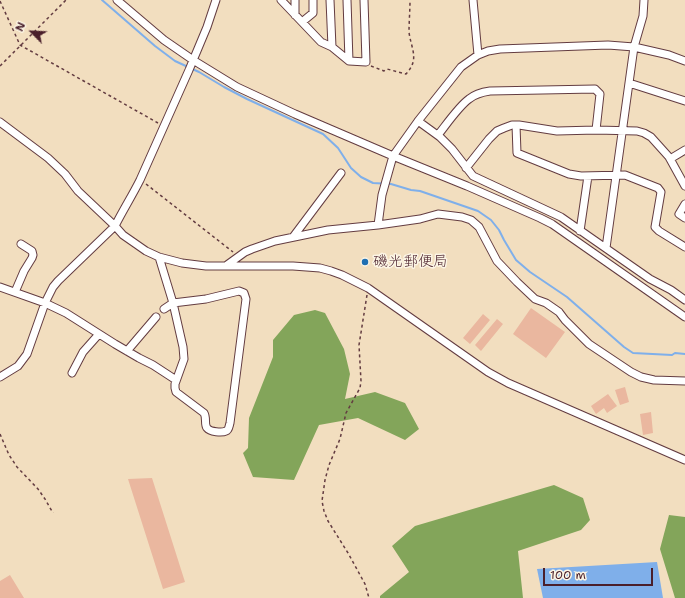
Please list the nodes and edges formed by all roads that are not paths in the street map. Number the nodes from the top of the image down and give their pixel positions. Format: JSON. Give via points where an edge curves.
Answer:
{"nodes":[{"id":1,"x":117,"y":0,"type":"edge"},
{"id":2,"x":216,"y":0,"type":"edge"},
{"id":3,"x":281,"y":0,"type":"edge"},
{"id":4,"x":295,"y":0,"type":"edge"},
{"id":5,"x":313,"y":0,"type":"edge"},
{"id":6,"x":330,"y":0,"type":"edge"},
{"id":7,"x":347,"y":0,"type":"edge"},
{"id":8,"x":364,"y":0,"type":"edge"},
{"id":9,"x":473,"y":0,"type":"edge"},
{"id":10,"x":644,"y":0,"type":"edge"},
{"id":11,"x":295,"y":14,"type":"junction"},
{"id":12,"x":302,"y":22,"type":"junction"},
{"id":13,"x":332,"y":47,"type":"junction"},
{"id":14,"x":634,"y":47,"type":"junction"},
{"id":15,"x":478,"y":55,"type":"junction"},
{"id":16,"x":349,"y":61,"type":"junction"},
{"id":17,"x":685,"y":61,"type":"edge"},
{"id":18,"x":191,"y":65,"type":"junction"},
{"id":19,"x":629,"y":83,"type":"junction"},
{"id":20,"x":685,"y":101,"type":"edge"},
{"id":21,"x":418,"y":120,"type":"junction"},
{"id":22,"x":0,"y":122,"type":"edge"},
{"id":23,"x":516,"y":125,"type":"junction"},
{"id":24,"x":596,"y":130,"type":"junction"},
{"id":25,"x":623,"y":130,"type":"junction"},
{"id":26,"x":438,"y":135,"type":"junction"},
{"id":27,"x":685,"y":150,"type":"edge"},
{"id":28,"x":393,"y":156,"type":"junction"},
{"id":29,"x":670,"y":159,"type":"junction"},
{"id":30,"x":466,"y":168,"type":"junction"},
{"id":31,"x":341,"y":173,"type":"dead end"},
{"id":32,"x":616,"y":175,"type":"junction"},
{"id":33,"x":588,"y":176,"type":"junction"},
{"id":34,"x":685,"y":186,"type":"edge"},
{"id":35,"x":685,"y":204,"type":"edge"},
{"id":36,"x":685,"y":218,"type":"edge"},
{"id":37,"x":378,"y":225,"type":"junction"},
{"id":38,"x":115,"y":226,"type":"junction"},
{"id":39,"x":580,"y":231,"type":"junction"},
{"id":40,"x":293,"y":237,"type":"junction"},
{"id":41,"x":22,"y":244,"type":"dead end"},
{"id":42,"x":685,"y":247,"type":"edge"},
{"id":43,"x":606,"y":248,"type":"junction"},
{"id":44,"x":159,"y":257,"type":"junction"},
{"id":45,"x":227,"y":265,"type":"junction"},
{"id":46,"x":0,"y":287,"type":"edge"},
{"id":47,"x":15,"y":292,"type":"junction"},
{"id":48,"x":685,"y":300,"type":"edge"},
{"id":49,"x":45,"y":303,"type":"junction"},
{"id":50,"x":172,"y":303,"type":"junction"},
{"id":51,"x":164,"y":309,"type":"dead end"},
{"id":52,"x":156,"y":317,"type":"dead end"},
{"id":53,"x":685,"y":317,"type":"edge"},
{"id":54,"x":99,"y":334,"type":"junction"},
{"id":55,"x":127,"y":351,"type":"junction"},
{"id":56,"x":72,"y":373,"type":"dead end"},
{"id":57,"x":1,"y":375,"type":"edge"},
{"id":58,"x":176,"y":380,"type":"junction"},
{"id":59,"x":685,"y":380,"type":"edge"},
{"id":60,"x":685,"y":460,"type":"edge"}],
"edges":[{"from":1,"to":18,"type":"street"},
{"from":2,"to":18,"type":"street"},
{"from":3,"to":11,"type":"street"},
{"from":4,"to":11,"type":"street"},
{"from":5,"to":12,"type":"street","via":[[313,13]]},
{"from":6,"to":13,"type":"street"},
{"from":7,"to":16,"type":"street"},
{"from":8,"to":16,"type":"street","via":[[366,62]]},
{"from":9,"to":15,"type":"street"},
{"from":10,"to":14,"type":"street","via":[[643,16]]},
{"from":11,"to":12,"type":"street"},
{"from":12,"to":13,"type":"street","via":[[321,42]]},
{"from":13,"to":16,"type":"street"},
{"from":14,"to":15,"type":"street","via":[[608,45],[500,49]]},
{"from":14,"to":17,"type":"street"},
{"from":14,"to":19,"type":"street"},
{"from":15,"to":21,"type":"street","via":[[462,67]]},
{"from":18,"to":28,"type":"street"},
{"from":18,"to":38,"type":"street","via":[[140,180]]},
{"from":19,"to":20,"type":"street"},
{"from":19,"to":25,"type":"street"},
{"from":21,"to":26,"type":"street"},
{"from":21,"to":28,"type":"street"},
{"from":22,"to":38,"type":"street","via":[[48,158]]},
{"from":23,"to":24,"type":"street","via":[[557,131]]},
{"from":23,"to":30,"type":"street","via":[[497,131]]},
{"from":23,"to":33,"type":"street","via":[[517,152],[569,174]]},
{"from":24,"to":25,"type":"street"},
{"from":24,"to":26,"type":"street","via":[[600,94],[595,89],[490,91],[476,94],[469,99]]},
{"from":25,"to":29,"type":"street","via":[[637,131],[651,137]]},
{"from":25,"to":32,"type":"street"},
{"from":26,"to":30,"type":"street"},
{"from":27,"to":29,"type":"street"},
{"from":28,"to":37,"type":"street","via":[[383,191]]},
{"from":28,"to":53,"type":"street","via":[[552,224]]},
{"from":29,"to":34,"type":"street"},
{"from":30,"to":39,"type":"street","via":[[473,176],[561,218]]},
{"from":31,"to":40,"type":"street"},
{"from":32,"to":33,"type":"street"},
{"from":32,"to":42,"type":"street","via":[[625,174],[658,188],[661,192],[655,227]]},
{"from":32,"to":43,"type":"street"},
{"from":33,"to":39,"type":"street"},
{"from":35,"to":36,"type":"street","via":[[679,214]]},
{"from":37,"to":40,"type":"street","via":[[328,230]]},
{"from":37,"to":59,"type":"street","via":[[420,220],[438,214],[471,220],[484,233],[497,261],[516,282],[535,299],[559,312],[589,344],[641,377],[654,380]]},
{"from":38,"to":44,"type":"street","via":[[134,244]]},
{"from":38,"to":49,"type":"street","via":[[58,281]]},
{"from":39,"to":43,"type":"street"},
{"from":40,"to":45,"type":"street","via":[[252,249]]},
{"from":41,"to":47,"type":"street","via":[[32,251],[33,255]]},
{"from":43,"to":48,"type":"street"},
{"from":44,"to":45,"type":"street","via":[[206,266]]},
{"from":44,"to":50,"type":"street"},
{"from":45,"to":60,"type":"street","via":[[320,268],[342,275],[368,288],[488,372],[508,383]]},
{"from":46,"to":47,"type":"street"},
{"from":47,"to":49,"type":"street"},
{"from":49,"to":54,"type":"street"},
{"from":49,"to":57,"type":"street","via":[[27,354],[18,366]]},
{"from":50,"to":51,"type":"street"},
{"from":50,"to":58,"type":"street","via":[[184,359]]},
{"from":50,"to":58,"type":"street","via":[[206,299],[239,291],[244,293],[246,299],[227,430],[208,430],[204,413],[176,392]]},
{"from":52,"to":55,"type":"street"},
{"from":54,"to":55,"type":"street"},
{"from":54,"to":56,"type":"street","via":[[82,352]]},
{"from":55,"to":58,"type":"street"}]}
